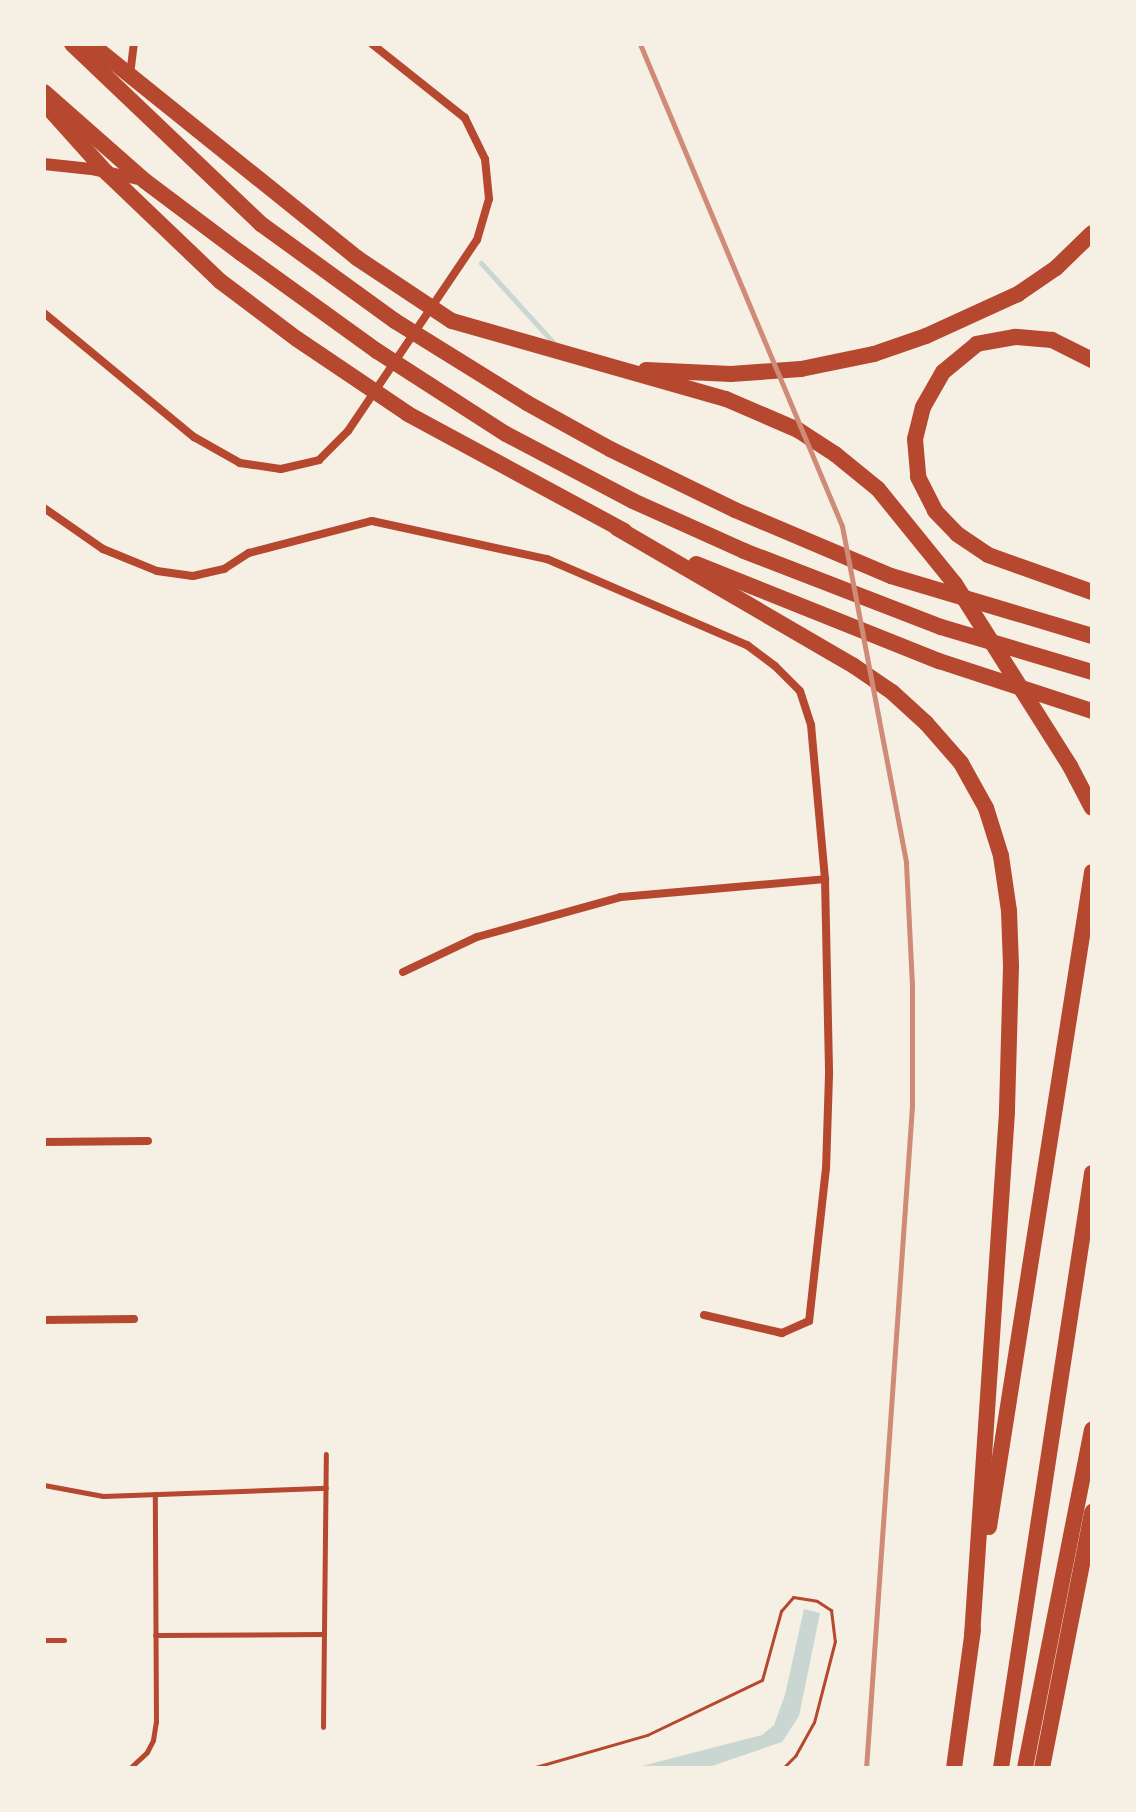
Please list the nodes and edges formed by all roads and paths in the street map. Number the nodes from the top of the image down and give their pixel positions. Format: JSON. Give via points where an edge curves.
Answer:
{"nodes":[{"id":1,"x":72,"y":44,"type":"edge"},
{"id":2,"x":91,"y":44,"type":"edge"},
{"id":3,"x":134,"y":44,"type":"edge"},
{"id":4,"x":372,"y":44,"type":"edge"},
{"id":5,"x":130,"y":76,"type":"junction"},
{"id":6,"x":44,"y":92,"type":"edge"},
{"id":7,"x":44,"y":103,"type":"edge"},
{"id":8,"x":44,"y":164,"type":"edge"},
{"id":9,"x":106,"y":172,"type":"junction"},
{"id":10,"x":145,"y":181,"type":"junction"},
{"id":11,"x":221,"y":187,"type":"junction"},
{"id":12,"x":1092,"y":233,"type":"edge"},
{"id":13,"x":44,"y":313,"type":"edge"},
{"id":14,"x":1092,"y":360,"type":"edge"},
{"id":15,"x":605,"y":366,"type":"junction"},
{"id":16,"x":44,"y":508,"type":"edge"},
{"id":17,"x":617,"y":528,"type":"junction"},
{"id":18,"x":1092,"y":592,"type":"edge"},
{"id":19,"x":1092,"y":636,"type":"edge"},
{"id":20,"x":1092,"y":672,"type":"edge"},
{"id":21,"x":1092,"y":711,"type":"edge"},
{"id":22,"x":1092,"y":808,"type":"edge"},
{"id":23,"x":1092,"y":872,"type":"edge"},
{"id":24,"x":825,"y":879,"type":"junction"},
{"id":25,"x":403,"y":972,"type":"dead end"},
{"id":26,"x":148,"y":1141,"type":"dead end"},
{"id":27,"x":44,"y":1142,"type":"edge"},
{"id":28,"x":1092,"y":1173,"type":"edge"},
{"id":29,"x":704,"y":1315,"type":"dead end"},
{"id":30,"x":134,"y":1319,"type":"dead end"},
{"id":31,"x":44,"y":1320,"type":"edge"},
{"id":32,"x":1092,"y":1430,"type":"edge"},
{"id":33,"x":326,"y":1454,"type":"dead end"},
{"id":34,"x":44,"y":1485,"type":"edge"},
{"id":35,"x":326,"y":1488,"type":"junction"},
{"id":36,"x":155,"y":1494,"type":"junction"},
{"id":37,"x":1092,"y":1512,"type":"edge"},
{"id":38,"x":324,"y":1634,"type":"junction"},
{"id":39,"x":155,"y":1635,"type":"junction"},
{"id":40,"x":972,"y":1636,"type":"junction"},
{"id":41,"x":44,"y":1640,"type":"edge"},
{"id":42,"x":64,"y":1640,"type":"dead end"},
{"id":43,"x":323,"y":1727,"type":"dead end"},
{"id":44,"x":130,"y":1768,"type":"edge"},
{"id":45,"x":532,"y":1768,"type":"edge"},
{"id":46,"x":783,"y":1768,"type":"edge"},
{"id":47,"x":954,"y":1768,"type":"edge"},
{"id":48,"x":1001,"y":1768,"type":"edge"},
{"id":49,"x":1025,"y":1768,"type":"edge"},
{"id":50,"x":1042,"y":1768,"type":"edge"}],
"edges":[{"from":1,"to":11,"type":"main road"},
{"from":2,"to":5,"type":"main road"},
{"from":3,"to":5,"type":"street"},
{"from":4,"to":13,"type":"street","via":[[465,118],[485,159],[489,199],[477,240],[348,431],[319,460],[281,469],[240,463],[194,437]]},
{"from":5,"to":11,"type":"main road"},
{"from":5,"to":15,"type":"main road","via":[[357,258],[452,321]]},
{"from":6,"to":10,"type":"main road"},
{"from":7,"to":9,"type":"main road"},
{"from":8,"to":9,"type":"street"},
{"from":9,"to":10,"type":"street"},
{"from":9,"to":17,"type":"main road","via":[[220,281],[297,339],[408,414]]},
{"from":10,"to":20,"type":"main road","via":[[377,351],[506,434],[633,501],[744,551],[941,627]]},
{"from":11,"to":19,"type":"main road","via":[[261,224],[395,321],[610,449],[735,510],[891,576]]},
{"from":12,"to":15,"type":"main road","via":[[1056,268],[1018,294],[874,354],[801,369],[731,374]]},
{"from":14,"to":18,"type":"main road","via":[[1052,340],[1015,337],[977,344],[943,372],[923,407],[915,439],[918,477],[935,511],[957,534],[988,555]]},
{"from":15,"to":22,"type":"main road","via":[[767,414],[835,454],[878,489],[955,584]]},
{"from":16,"to":24,"type":"street","via":[[103,549],[157,571],[193,576],[224,569],[249,553],[372,521],[547,559],[747,645],[800,691],[811,725]]},
{"from":17,"to":21,"type":"main road","via":[[882,639]]},
{"from":17,"to":40,"type":"main road","via":[[892,692],[961,763],[986,808],[1001,856],[1011,966],[1007,1112]]},
{"from":23,"to":40,"type":"main road"},
{"from":24,"to":25,"type":"street","via":[[621,897],[477,937]]},
{"from":24,"to":29,"type":"street","via":[[826,1168],[809,1321],[782,1333]]},
{"from":26,"to":27,"type":"street"},
{"from":28,"to":48,"type":"main road"},
{"from":30,"to":31,"type":"street"},
{"from":32,"to":49,"type":"main road"},
{"from":33,"to":35,"type":"lane"},
{"from":34,"to":36,"type":"lane","via":[[103,1496]]},
{"from":35,"to":36,"type":"lane"},
{"from":35,"to":38,"type":"lane"},
{"from":36,"to":39,"type":"lane"},
{"from":37,"to":50,"type":"main road"},
{"from":38,"to":39,"type":"lane"},
{"from":38,"to":43,"type":"lane"},
{"from":39,"to":44,"type":"lane","via":[[153,1740]]},
{"from":40,"to":47,"type":"main road"},
{"from":41,"to":42,"type":"lane"},
{"from":45,"to":46,"type":"path","via":[[647,1735],[762,1680],[781,1611],[793,1597],[831,1610],[835,1641],[814,1722]]}]}
